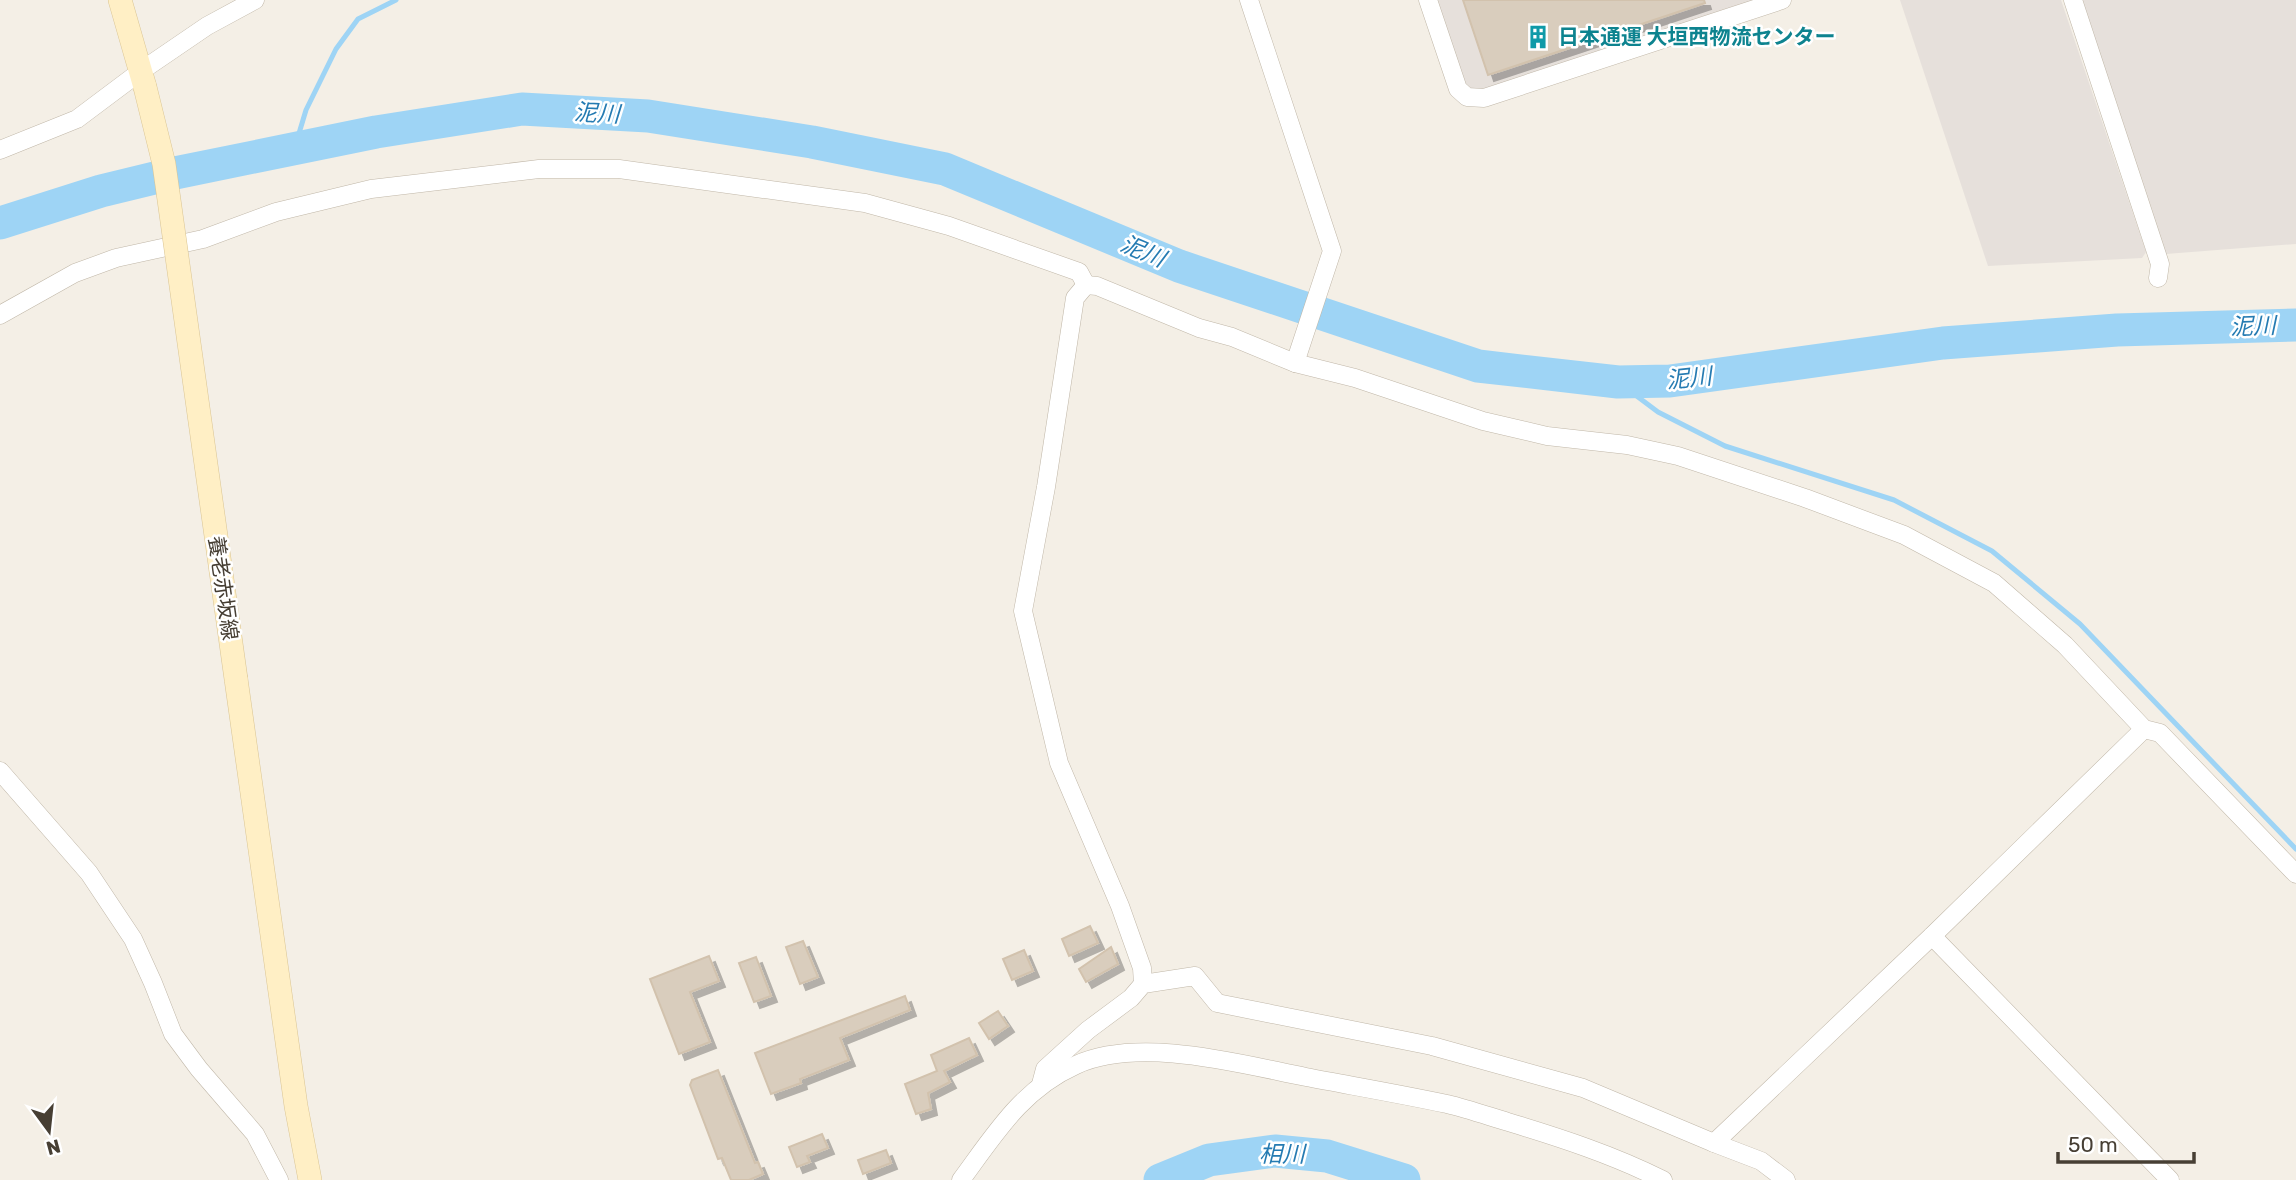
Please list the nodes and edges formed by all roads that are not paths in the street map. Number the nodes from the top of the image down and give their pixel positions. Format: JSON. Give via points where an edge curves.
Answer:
{"nodes":[{"id":1,"x":120,"y":0,"type":"edge"},
{"id":2,"x":255,"y":0,"type":"edge"},
{"id":3,"x":1249,"y":0,"type":"edge"},
{"id":4,"x":1428,"y":0,"type":"edge"},
{"id":5,"x":1782,"y":0,"type":"edge"},
{"id":6,"x":2073,"y":0,"type":"edge"},
{"id":7,"x":143,"y":79,"type":"junction"},
{"id":8,"x":0,"y":150,"type":"edge"},
{"id":9,"x":2158,"y":278,"type":"dead end"},
{"id":10,"x":1086,"y":285,"type":"junction"},
{"id":11,"x":0,"y":315,"type":"edge"},
{"id":12,"x":1297,"y":357,"type":"junction"},
{"id":13,"x":2144,"y":729,"type":"junction"},
{"id":14,"x":0,"y":771,"type":"edge"},
{"id":15,"x":2296,"y":874,"type":"edge"},
{"id":16,"x":1932,"y":936,"type":"junction"},
{"id":17,"x":1143,"y":984,"type":"junction"},
{"id":18,"x":1041,"y":1084,"type":"junction"},
{"id":19,"x":1714,"y":1143,"type":"junction"},
{"id":20,"x":279,"y":1180,"type":"edge"},
{"id":21,"x":310,"y":1180,"type":"edge"},
{"id":22,"x":961,"y":1180,"type":"edge"},
{"id":23,"x":1662,"y":1180,"type":"edge"},
{"id":24,"x":1786,"y":1180,"type":"edge"},
{"id":25,"x":2170,"y":1180,"type":"edge"}],
"edges":[{"from":1,"to":7,"type":"main road","name":"養老赤坂線"},
{"from":2,"to":7,"type":"street","via":[[207,26]]},
{"from":3,"to":12,"type":"street","via":[[1332,251]]},
{"from":4,"to":5,"type":"street","via":[[1458,89],[1467,97],[1484,98]]},
{"from":6,"to":9,"type":"street","via":[[2160,264]]},
{"from":7,"to":8,"type":"street","via":[[77,119]]},
{"from":7,"to":21,"type":"main road","name":"養老赤坂線","bridge":true,"via":[[164,164]]},
{"from":10,"to":11,"type":"street","via":[[1079,272],[949,226],[865,203],[619,169],[539,169],[371,189],[276,212],[203,239],[85,269]]},
{"from":10,"to":12,"type":"street","via":[[1199,328]]},
{"from":10,"to":17,"type":"street","via":[[1075,298],[1023,611],[1059,762],[1120,906],[1142,968]]},
{"from":12,"to":13,"type":"street","via":[[1496,424],[1678,456],[1905,536],[1994,583],[2065,645]]},
{"from":13,"to":15,"type":"street","via":[[2160,733]]},
{"from":13,"to":16,"type":"street"},
{"from":14,"to":20,"type":"street","via":[[89,873],[133,939],[173,1034],[255,1134]]},
{"from":16,"to":19,"type":"street"},
{"from":16,"to":25,"type":"street"},
{"from":17,"to":18,"type":"street","via":[[1045,1069]]},
{"from":17,"to":19,"type":"street","via":[[1195,976],[1217,1003],[1432,1046],[1583,1088]]},
{"from":18,"to":22,"type":"street","via":[[1008,1115]]},
{"from":18,"to":23,"type":"street","via":[[1077,1064],[1139,1052],[1233,1063],[1450,1105],[1563,1138]]},
{"from":19,"to":24,"type":"street","via":[[1760,1161]]}]}
